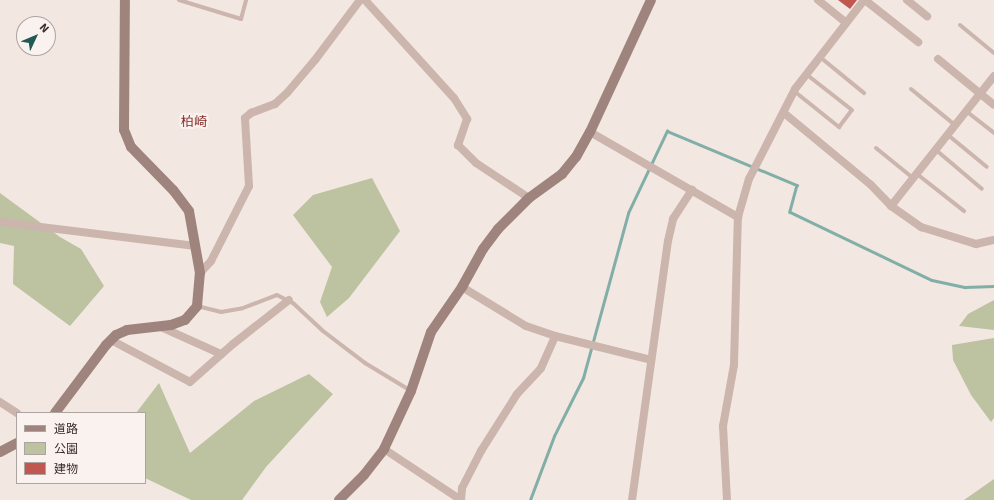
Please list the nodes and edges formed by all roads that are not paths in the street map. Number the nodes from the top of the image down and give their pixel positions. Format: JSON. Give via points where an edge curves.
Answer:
{"nodes":[{"id":1,"x":125,"y":0,"type":"edge"},
{"id":2,"x":178,"y":0,"type":"edge"},
{"id":3,"x":246,"y":0,"type":"edge"},
{"id":4,"x":360,"y":0,"type":"edge"},
{"id":5,"x":365,"y":0,"type":"edge"},
{"id":6,"x":651,"y":0,"type":"edge"},
{"id":7,"x":818,"y":0,"type":"edge"},
{"id":8,"x":865,"y":0,"type":"edge"},
{"id":9,"x":907,"y":0,"type":"edge"},
{"id":10,"x":927,"y":16,"type":"dead end"},
{"id":11,"x":846,"y":23,"type":"junction"},
{"id":12,"x":960,"y":25,"type":"dead end"},
{"id":13,"x":918,"y":42,"type":"dead end"},
{"id":14,"x":994,"y":54,"type":"edge"},
{"id":15,"x":820,"y":57,"type":"junction"},
{"id":16,"x":938,"y":60,"type":"dead end"},
{"id":17,"x":806,"y":74,"type":"junction"},
{"id":18,"x":994,"y":76,"type":"edge"},
{"id":19,"x":911,"y":89,"type":"dead end"},
{"id":20,"x":794,"y":91,"type":"junction"},
{"id":21,"x":864,"y":93,"type":"dead end"},
{"id":22,"x":980,"y":94,"type":"junction"},
{"id":23,"x":994,"y":105,"type":"edge"},
{"id":24,"x":966,"y":111,"type":"junction"},
{"id":25,"x":784,"y":113,"type":"junction"},
{"id":26,"x":955,"y":125,"type":"junction"},
{"id":27,"x":590,"y":132,"type":"junction"},
{"id":28,"x":994,"y":133,"type":"edge"},
{"id":29,"x":948,"y":134,"type":"junction"},
{"id":30,"x":876,"y":148,"type":"dead end"},
{"id":31,"x":935,"y":150,"type":"junction"},
{"id":32,"x":987,"y":167,"type":"dead end"},
{"id":33,"x":915,"y":176,"type":"junction"},
{"id":34,"x":982,"y":188,"type":"dead end"},
{"id":35,"x":692,"y":190,"type":"junction"},
{"id":36,"x":529,"y":198,"type":"junction"},
{"id":37,"x":891,"y":206,"type":"junction"},
{"id":38,"x":964,"y":211,"type":"dead end"},
{"id":39,"x":738,"y":217,"type":"junction"},
{"id":40,"x":0,"y":222,"type":"edge"},
{"id":41,"x":994,"y":240,"type":"edge"},
{"id":42,"x":196,"y":246,"type":"junction"},
{"id":43,"x":200,"y":273,"type":"junction"},
{"id":44,"x":462,"y":287,"type":"junction"},
{"id":45,"x":289,"y":300,"type":"junction"},
{"id":46,"x":197,"y":306,"type":"junction"},
{"id":47,"x":161,"y":327,"type":"junction"},
{"id":48,"x":555,"y":336,"type":"junction"},
{"id":49,"x":111,"y":340,"type":"junction"},
{"id":50,"x":221,"y":354,"type":"junction"},
{"id":51,"x":652,"y":360,"type":"junction"},
{"id":52,"x":412,"y":392,"type":"junction"},
{"id":53,"x":0,"y":402,"type":"edge"},
{"id":54,"x":16,"y":412,"type":"edge"},
{"id":55,"x":56,"y":412,"type":"edge"},
{"id":56,"x":16,"y":444,"type":"edge"},
{"id":57,"x":384,"y":449,"type":"junction"},
{"id":58,"x":0,"y":452,"type":"edge"},
{"id":59,"x":339,"y":500,"type":"edge"},
{"id":60,"x":461,"y":500,"type":"edge"},
{"id":61,"x":632,"y":500,"type":"edge"},
{"id":62,"x":727,"y":500,"type":"edge"}],
"edges":[{"from":1,"to":42,"type":"street","via":[[124,130],[131,147],[173,190],[189,212]]},
{"from":2,"to":3,"type":"lane","via":[[241,19]]},
{"from":4,"to":43,"type":"street","via":[[287,93],[275,104],[245,118],[249,186],[211,261]]},
{"from":5,"to":36,"type":"street","via":[[454,98],[467,119],[458,145],[476,163]]},
{"from":6,"to":27,"type":"street"},
{"from":7,"to":11,"type":"street"},
{"from":8,"to":11,"type":"street"},
{"from":8,"to":13,"type":"street"},
{"from":9,"to":10,"type":"street"},
{"from":11,"to":15,"type":"street"},
{"from":12,"to":14,"type":"lane"},
{"from":15,"to":17,"type":"street"},
{"from":15,"to":21,"type":"lane"},
{"from":16,"to":22,"type":"street"},
{"from":17,"to":20,"type":"street"},
{"from":17,"to":20,"type":"lane","via":[[852,110],[839,127]]},
{"from":18,"to":22,"type":"street"},
{"from":19,"to":26,"type":"lane"},
{"from":20,"to":25,"type":"street"},
{"from":22,"to":23,"type":"street"},
{"from":22,"to":24,"type":"street"},
{"from":24,"to":26,"type":"street"},
{"from":24,"to":28,"type":"lane"},
{"from":25,"to":37,"type":"street","via":[[871,185]]},
{"from":25,"to":39,"type":"street","via":[[748,179]]},
{"from":26,"to":29,"type":"street"},
{"from":27,"to":35,"type":"street"},
{"from":27,"to":36,"type":"street","via":[[576,157],[562,174]]},
{"from":29,"to":31,"type":"street"},
{"from":29,"to":32,"type":"lane"},
{"from":30,"to":33,"type":"lane"},
{"from":31,"to":33,"type":"street"},
{"from":31,"to":34,"type":"lane"},
{"from":33,"to":37,"type":"street"},
{"from":33,"to":38,"type":"lane"},
{"from":35,"to":39,"type":"street"},
{"from":35,"to":51,"type":"street","via":[[673,220],[668,241]]},
{"from":36,"to":44,"type":"street","via":[[498,229],[483,249]]},
{"from":37,"to":41,"type":"street","via":[[921,227],[976,244]]},
{"from":39,"to":62,"type":"street","via":[[739,237],[734,275],[734,365],[723,426]]},
{"from":40,"to":42,"type":"street"},
{"from":42,"to":43,"type":"street"},
{"from":43,"to":46,"type":"street"},
{"from":44,"to":48,"type":"street","via":[[526,326]]},
{"from":44,"to":52,"type":"street","via":[[431,332]]},
{"from":45,"to":46,"type":"lane","via":[[277,295],[243,308],[221,312]]},
{"from":45,"to":50,"type":"street"},
{"from":45,"to":52,"type":"lane","via":[[365,364]]},
{"from":46,"to":47,"type":"street","via":[[184,320]]},
{"from":47,"to":49,"type":"street","via":[[126,330]]},
{"from":47,"to":50,"type":"street"},
{"from":48,"to":51,"type":"street"},
{"from":48,"to":60,"type":"street","via":[[541,368],[517,394],[481,452],[462,488]]},
{"from":49,"to":50,"type":"street","via":[[190,382]]},
{"from":49,"to":55,"type":"street"},
{"from":51,"to":61,"type":"street"},
{"from":52,"to":57,"type":"street"},
{"from":53,"to":54,"type":"street"},
{"from":56,"to":58,"type":"street"},
{"from":57,"to":59,"type":"street"},
{"from":57,"to":60,"type":"street"}]}
